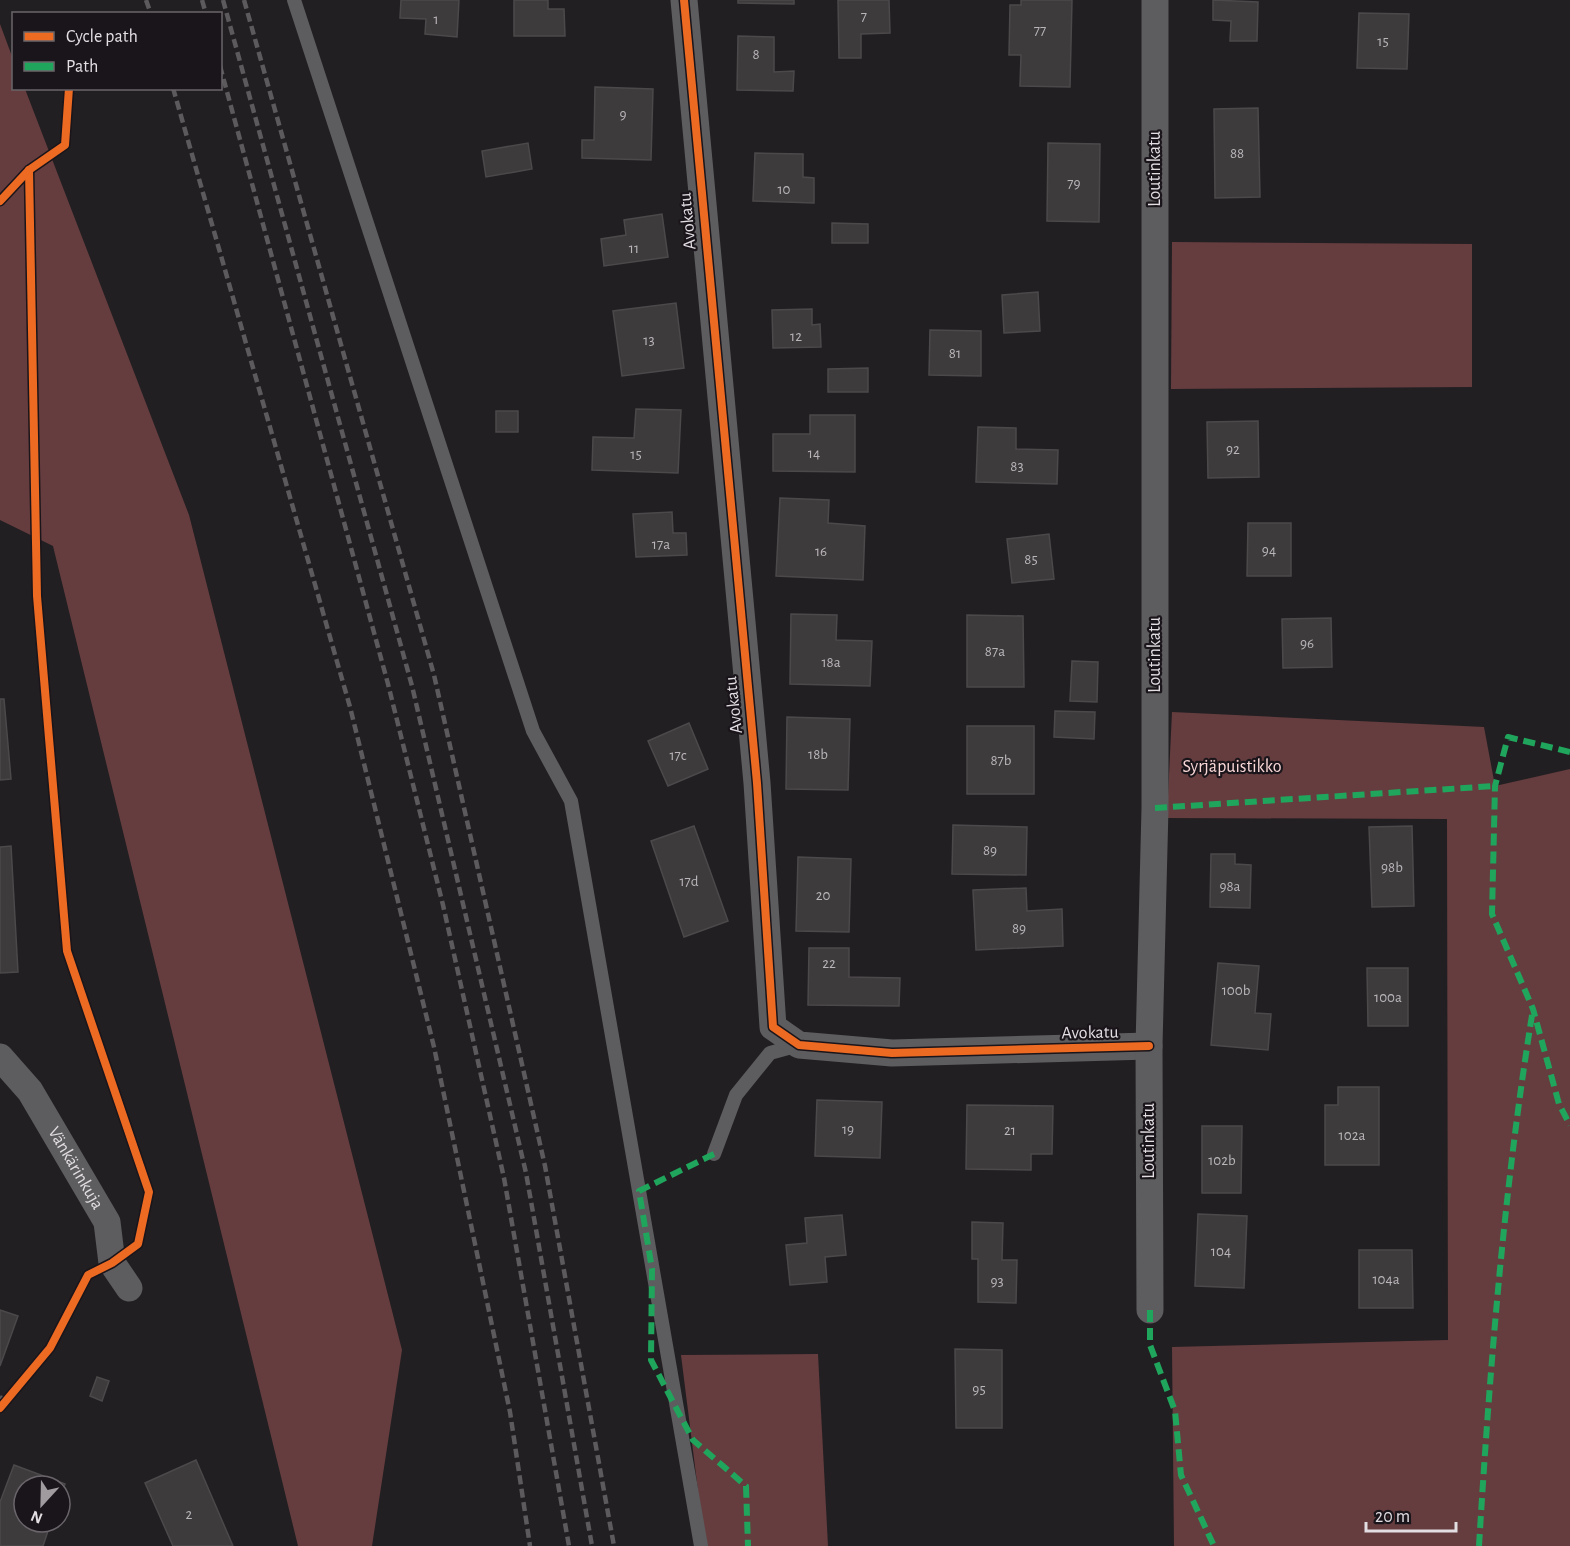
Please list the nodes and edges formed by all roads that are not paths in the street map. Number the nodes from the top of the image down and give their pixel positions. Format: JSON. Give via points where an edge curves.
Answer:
{"nodes":[{"id":1,"x":294,"y":0,"type":"edge"},
{"id":2,"x":684,"y":0,"type":"edge"},
{"id":3,"x":1155,"y":0,"type":"edge"},
{"id":4,"x":799,"y":1045,"type":"junction"},
{"id":5,"x":1149,"y":1046,"type":"junction"},
{"id":6,"x":0,"y":1058,"type":"edge"},
{"id":7,"x":714,"y":1155,"type":"dead end"},
{"id":8,"x":129,"y":1288,"type":"dead end"},
{"id":9,"x":1150,"y":1310,"type":"dead end"},
{"id":10,"x":701,"y":1546,"type":"edge"}],
"edges":[{"from":1,"to":10,"type":"lane","via":[[534,731],[571,801]]},
{"from":2,"to":4,"type":"street","name":"Avokatu","via":[[756,783],[773,1027]]},
{"from":3,"to":5,"type":"street","name":"Loutinkatu","via":[[1155,784]]},
{"from":4,"to":5,"type":"street","name":"Avokatu","via":[[892,1053]]},
{"from":4,"to":7,"type":"lane","via":[[770,1053],[736,1095]]},
{"from":5,"to":9,"type":"street","name":"Loutinkatu"},
{"from":6,"to":8,"type":"street","name":"Vänkärinkuja","via":[[30,1091],[108,1222],[112,1263]]}]}
